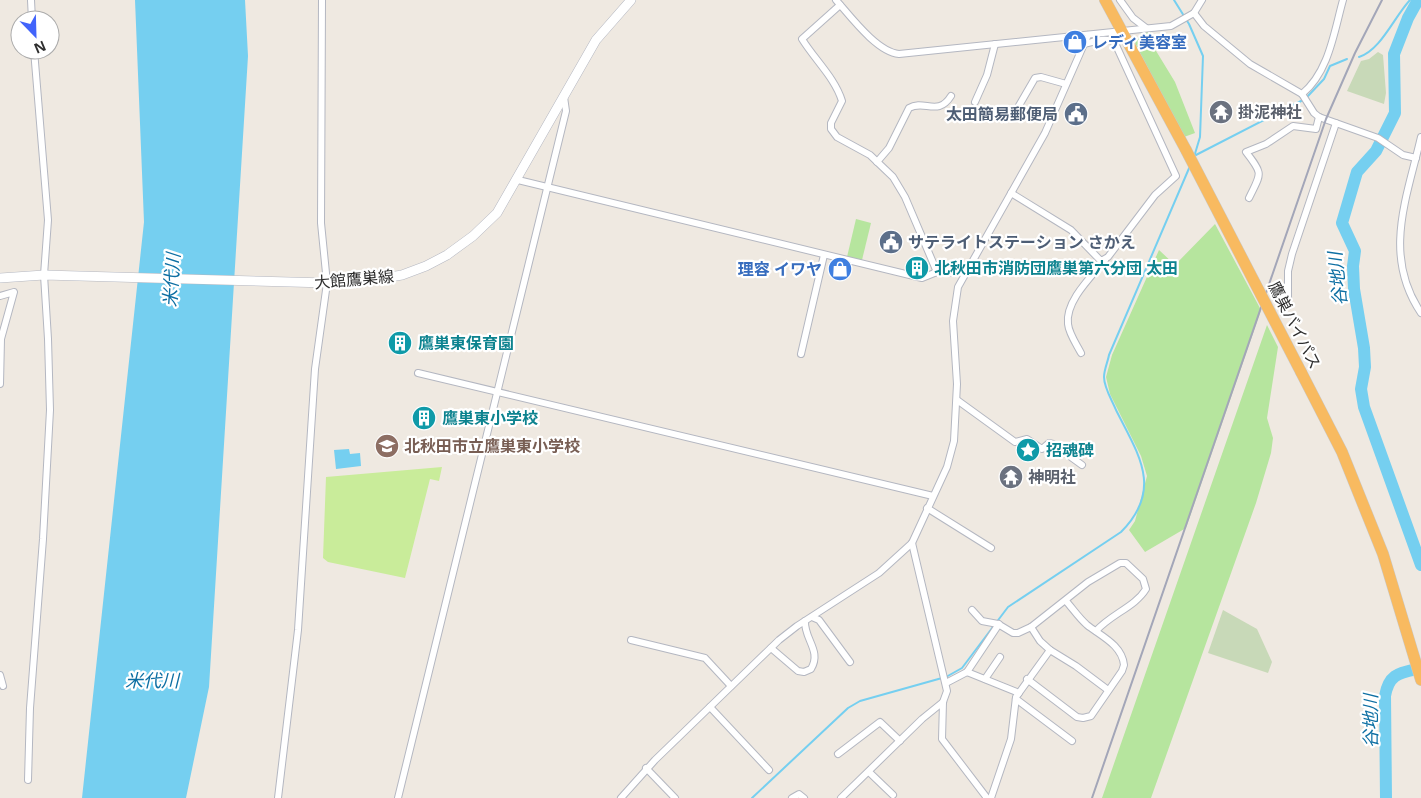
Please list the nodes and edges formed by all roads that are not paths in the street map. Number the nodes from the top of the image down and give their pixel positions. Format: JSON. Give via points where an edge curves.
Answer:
{"nodes":[{"id":1,"x":322,"y":0,"type":"edge"},
{"id":2,"x":631,"y":0,"type":"edge"},
{"id":3,"x":1105,"y":0,"type":"edge"},
{"id":4,"x":1120,"y":0,"type":"edge"},
{"id":5,"x":1202,"y":0,"type":"edge"},
{"id":6,"x":1343,"y":0,"type":"edge"},
{"id":7,"x":838,"y":2,"type":"edge"},
{"id":8,"x":1194,"y":13,"type":"junction"},
{"id":9,"x":1146,"y":28,"type":"junction"},
{"id":10,"x":1121,"y":31,"type":"junction"},
{"id":11,"x":1088,"y":35,"type":"junction"},
{"id":12,"x":995,"y":44,"type":"junction"},
{"id":13,"x":1084,"y":44,"type":"junction"},
{"id":14,"x":35,"y":60,"type":"edge"},
{"id":15,"x":1066,"y":84,"type":"junction"},
{"id":16,"x":1302,"y":95,"type":"junction"},
{"id":17,"x":564,"y":96,"type":"junction"},
{"id":18,"x":951,"y":96,"type":"dead end"},
{"id":19,"x":975,"y":102,"type":"dead end"},
{"id":20,"x":1319,"y":117,"type":"junction"},
{"id":21,"x":1051,"y":118,"type":"junction"},
{"id":22,"x":1336,"y":123,"type":"junction"},
{"id":23,"x":1421,"y":138,"type":"edge"},
{"id":24,"x":1416,"y":158,"type":"junction"},
{"id":25,"x":877,"y":162,"type":"junction"},
{"id":26,"x":518,"y":180,"type":"junction"},
{"id":27,"x":547,"y":187,"type":"junction"},
{"id":28,"x":1011,"y":193,"type":"junction"},
{"id":29,"x":1250,"y":198,"type":"dead end"},
{"id":30,"x":824,"y":254,"type":"junction"},
{"id":31,"x":1106,"y":258,"type":"junction"},
{"id":32,"x":937,"y":272,"type":"junction"},
{"id":33,"x":966,"y":273,"type":"junction"},
{"id":34,"x":44,"y":275,"type":"junction"},
{"id":35,"x":0,"y":278,"type":"edge"},
{"id":36,"x":327,"y":283,"type":"junction"},
{"id":37,"x":0,"y":296,"type":"edge"},
{"id":38,"x":1288,"y":306,"type":"dead end"},
{"id":39,"x":1421,"y":313,"type":"edge"},
{"id":40,"x":0,"y":347,"type":"edge"},
{"id":41,"x":1081,"y":353,"type":"dead end"},
{"id":42,"x":801,"y":354,"type":"dead end"},
{"id":43,"x":418,"y":373,"type":"dead end"},
{"id":44,"x":0,"y":384,"type":"edge"},
{"id":45,"x":498,"y":390,"type":"junction"},
{"id":46,"x":957,"y":400,"type":"junction"},
{"id":47,"x":1082,"y":465,"type":"dead end"},
{"id":48,"x":933,"y":496,"type":"junction"},
{"id":49,"x":927,"y":508,"type":"junction"},
{"id":50,"x":912,"y":543,"type":"junction"},
{"id":51,"x":991,"y":548,"type":"dead end"},
{"id":52,"x":1066,"y":601,"type":"junction"},
{"id":53,"x":972,"y":610,"type":"dead end"},
{"id":54,"x":812,"y":616,"type":"junction"},
{"id":55,"x":806,"y":621,"type":"junction"},
{"id":56,"x":997,"y":624,"type":"junction"},
{"id":57,"x":1031,"y":627,"type":"junction"},
{"id":58,"x":1096,"y":631,"type":"junction"},
{"id":59,"x":631,"y":640,"type":"dead end"},
{"id":60,"x":771,"y":648,"type":"junction"},
{"id":61,"x":1050,"y":650,"type":"junction"},
{"id":62,"x":1000,"y":657,"type":"dead end"},
{"id":63,"x":850,"y":662,"type":"dead end"},
{"id":64,"x":967,"y":672,"type":"junction"},
{"id":65,"x":0,"y":675,"type":"edge"},
{"id":66,"x":944,"y":679,"type":"junction"},
{"id":67,"x":985,"y":679,"type":"junction"},
{"id":68,"x":1027,"y":680,"type":"junction"},
{"id":69,"x":1421,"y":680,"type":"edge"},
{"id":70,"x":3,"y":686,"type":"dead end"},
{"id":71,"x":731,"y":686,"type":"junction"},
{"id":72,"x":1108,"y":690,"type":"junction"},
{"id":73,"x":1017,"y":696,"type":"junction"},
{"id":74,"x":943,"y":702,"type":"junction"},
{"id":75,"x":710,"y":707,"type":"junction"},
{"id":76,"x":900,"y":740,"type":"junction"},
{"id":77,"x":1072,"y":741,"type":"dead end"},
{"id":78,"x":838,"y":754,"type":"dead end"},
{"id":79,"x":646,"y":768,"type":"junction"},
{"id":80,"x":769,"y":770,"type":"dead end"},
{"id":81,"x":868,"y":772,"type":"junction"},
{"id":82,"x":28,"y":780,"type":"dead end"},
{"id":83,"x":893,"y":795,"type":"dead end"},
{"id":84,"x":278,"y":798,"type":"edge"},
{"id":85,"x":398,"y":798,"type":"edge"},
{"id":86,"x":621,"y":798,"type":"edge"},
{"id":87,"x":675,"y":798,"type":"edge"},
{"id":88,"x":792,"y":798,"type":"edge"},
{"id":89,"x":804,"y":798,"type":"edge"},
{"id":90,"x":841,"y":798,"type":"edge"},
{"id":91,"x":989,"y":798,"type":"edge"}],
"edges":[{"from":1,"to":36,"type":"street","via":[[321,223]]},
{"from":2,"to":17,"type":"main road","name":"大館鷹巣線","via":[[596,40]]},
{"from":3,"to":10,"type":"highway","name":"鷹巣バイパス"},
{"from":4,"to":9,"type":"street","via":[[1133,18]]},
{"from":5,"to":8,"type":"street"},
{"from":6,"to":16,"type":"street","via":[[1320,74]]},
{"from":7,"to":12,"type":"street","via":[[880,47],[890,53]]},
{"from":7,"to":25,"type":"street","via":[[802,39],[838,88],[842,101],[831,129],[837,137]]},
{"from":8,"to":9,"type":"street","via":[[1171,26]]},
{"from":8,"to":16,"type":"street","via":[[1204,26],[1250,64]]},
{"from":9,"to":10,"type":"street"},
{"from":10,"to":11,"type":"street"},
{"from":10,"to":69,"type":"highway","name":"鷹巣バイパス","bridge":true,"via":[[1342,452],[1384,554]]},
{"from":11,"to":12,"type":"street"},
{"from":11,"to":13,"type":"street"},
{"from":12,"to":19,"type":"street","via":[[987,75]]},
{"from":13,"to":15,"type":"street"},
{"from":13,"to":31,"type":"street","via":[[1103,39],[1115,43],[1176,176],[1155,195]]},
{"from":14,"to":34,"type":"street","via":[[48,220]]},
{"from":15,"to":21,"type":"street"},
{"from":15,"to":21,"type":"street","via":[[1035,78],[1017,109],[1018,115]]},
{"from":16,"to":20,"type":"street"},
{"from":17,"to":26,"type":"main road","name":"大館鷹巣線"},
{"from":17,"to":27,"type":"street","via":[[566,111]]},
{"from":18,"to":25,"type":"street","via":[[943,105],[934,108],[909,108],[889,148]]},
{"from":20,"to":22,"type":"street"},
{"from":20,"to":29,"type":"street","via":[[1316,129],[1293,126],[1266,144],[1246,152],[1260,174]]},
{"from":21,"to":28,"type":"street"},
{"from":22,"to":24,"type":"street","via":[[1378,138],[1403,155]]},
{"from":22,"to":38,"type":"street","via":[[1292,254],[1288,271]]},
{"from":23,"to":24,"type":"street"},
{"from":24,"to":39,"type":"street","via":[[1398,238],[1408,285]]},
{"from":25,"to":32,"type":"street","via":[[893,176],[905,197]]},
{"from":26,"to":27,"type":"street"},
{"from":26,"to":36,"type":"main road","name":"大館鷹巣線","via":[[497,214],[447,255],[402,275]]},
{"from":27,"to":30,"type":"street"},
{"from":27,"to":45,"type":"street"},
{"from":28,"to":31,"type":"street","via":[[1071,230],[1101,261]]},
{"from":28,"to":33,"type":"street"},
{"from":30,"to":32,"type":"street","via":[[922,278]]},
{"from":30,"to":42,"type":"street"},
{"from":31,"to":41,"type":"street","via":[[1073,302],[1068,318],[1068,326]]},
{"from":32,"to":33,"type":"street"},
{"from":33,"to":46,"type":"street","via":[[958,287],[954,308]]},
{"from":34,"to":35,"type":"main road","name":"大館鷹巣線"},
{"from":34,"to":36,"type":"main road","name":"大館鷹巣線"},
{"from":34,"to":82,"type":"street","via":[[50,410]]},
{"from":36,"to":84,"type":"street","via":[[315,369],[298,630]]},
{"from":37,"to":40,"type":"street","via":[[14,292]]},
{"from":40,"to":44,"type":"street"},
{"from":43,"to":45,"type":"street"},
{"from":45,"to":48,"type":"street"},
{"from":45,"to":85,"type":"street"},
{"from":46,"to":47,"type":"street","via":[[1015,442],[1027,439],[1042,449],[1049,443],[1053,444]]},
{"from":46,"to":48,"type":"street","via":[[954,440],[947,467]]},
{"from":48,"to":49,"type":"street"},
{"from":49,"to":50,"type":"street"},
{"from":49,"to":51,"type":"street"},
{"from":50,"to":54,"type":"street","via":[[879,573]]},
{"from":50,"to":66,"type":"street"},
{"from":52,"to":57,"type":"street"},
{"from":52,"to":58,"type":"street"},
{"from":52,"to":58,"type":"street","via":[[1088,582],[1120,563],[1126,563],[1144,579],[1146,589],[1142,596],[1105,620]]},
{"from":53,"to":56,"type":"street","via":[[982,621]]},
{"from":54,"to":55,"type":"street"},
{"from":54,"to":63,"type":"street","via":[[819,620]]},
{"from":55,"to":60,"type":"street"},
{"from":55,"to":60,"type":"street","via":[[806,633],[815,655],[811,669],[798,671]]},
{"from":56,"to":57,"type":"street","via":[[1018,634]]},
{"from":56,"to":64,"type":"street"},
{"from":57,"to":61,"type":"street"},
{"from":58,"to":72,"type":"street","via":[[1124,658],[1122,672]]},
{"from":59,"to":71,"type":"street","via":[[705,658]]},
{"from":60,"to":71,"type":"street"},
{"from":61,"to":68,"type":"street"},
{"from":61,"to":72,"type":"street"},
{"from":62,"to":67,"type":"street"},
{"from":64,"to":66,"type":"street"},
{"from":64,"to":67,"type":"street"},
{"from":65,"to":70,"type":"street"},
{"from":66,"to":74,"type":"street","via":[[947,691]]},
{"from":67,"to":73,"type":"street"},
{"from":68,"to":72,"type":"street","via":[[1077,717],[1083,718],[1091,716]]},
{"from":68,"to":73,"type":"street"},
{"from":71,"to":75,"type":"street"},
{"from":73,"to":77,"type":"street"},
{"from":73,"to":91,"type":"street","via":[[1011,739]]},
{"from":74,"to":76,"type":"street"},
{"from":74,"to":91,"type":"street","via":[[942,739]]},
{"from":75,"to":79,"type":"street"},
{"from":75,"to":80,"type":"street"},
{"from":76,"to":78,"type":"street","via":[[880,722]]},
{"from":76,"to":81,"type":"street"},
{"from":79,"to":86,"type":"street"},
{"from":79,"to":87,"type":"street"},
{"from":81,"to":83,"type":"street"},
{"from":81,"to":90,"type":"street"},
{"from":88,"to":89,"type":"street","via":[[799,794]]}]}
